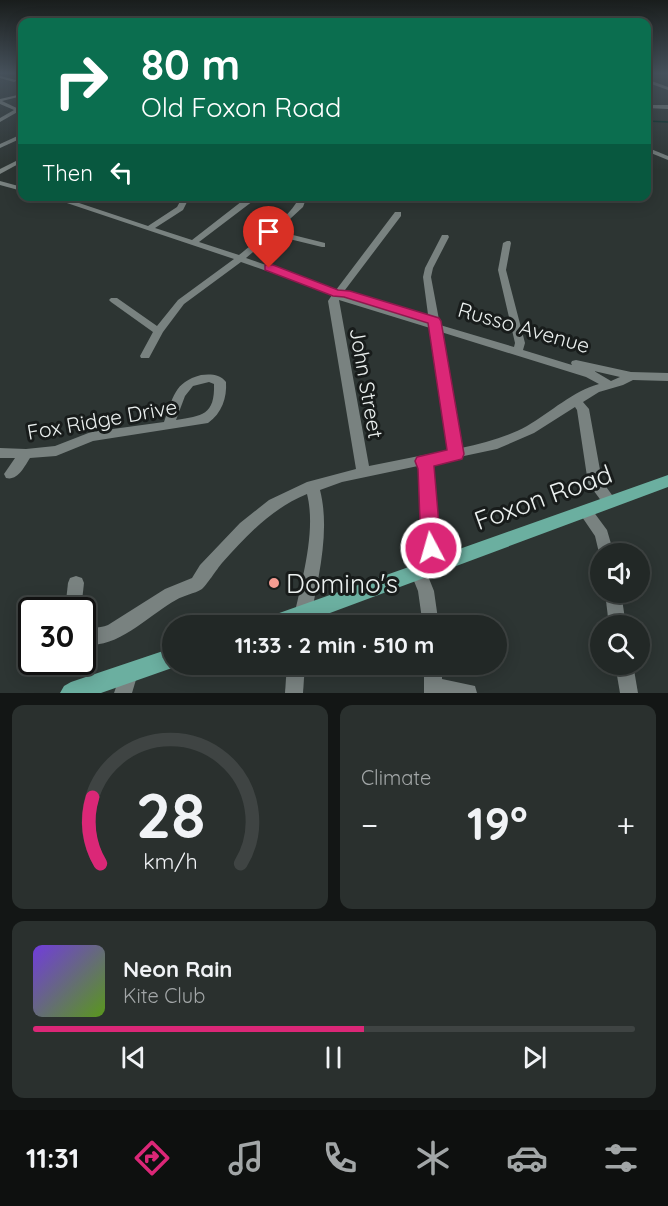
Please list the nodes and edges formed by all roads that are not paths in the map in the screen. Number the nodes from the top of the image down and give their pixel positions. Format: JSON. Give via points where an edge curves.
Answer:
{"nodes":[{"id":1,"x":651,"y":106,"type":"edge"},
{"id":2,"x":668,"y":107,"type":"edge"},
{"id":3,"x":18,"y":110,"type":"edge"},
{"id":4,"x":0,"y":120,"type":"edge"},
{"id":5,"x":0,"y":138,"type":"edge"},
{"id":6,"x":18,"y":138,"type":"edge"},
{"id":7,"x":13,"y":140,"type":"junction"},
{"id":8,"x":0,"y":146,"type":"edge"},
{"id":9,"x":651,"y":151,"type":"edge"},
{"id":10,"x":668,"y":158,"type":"edge"},
{"id":11,"x":18,"y":163,"type":"edge"},
{"id":12,"x":0,"y":172,"type":"edge"},
{"id":13,"x":0,"y":183,"type":"edge"},
{"id":14,"x":18,"y":188,"type":"edge"},
{"id":15,"x":64,"y":201,"type":"edge"},
{"id":16,"x":74,"y":201,"type":"edge"},
{"id":17,"x":184,"y":201,"type":"edge"},
{"id":18,"x":247,"y":201,"type":"edge"},
{"id":19,"x":302,"y":201,"type":"edge"},
{"id":20,"x":70,"y":203,"type":"junction"},
{"id":21,"x":398,"y":214,"type":"dead end"},
{"id":22,"x":149,"y":230,"type":"junction"},
{"id":23,"x":271,"y":232,"type":"junction"},
{"id":24,"x":445,"y":237,"type":"dead end"},
{"id":25,"x":193,"y":243,"type":"junction"},
{"id":26,"x":507,"y":243,"type":"dead end"},
{"id":27,"x":322,"y":245,"type":"dead end"},
{"id":28,"x":241,"y":258,"type":"junction"},
{"id":29,"x":337,"y":294,"type":"junction"},
{"id":30,"x":114,"y":300,"type":"dead end"},
{"id":31,"x":435,"y":324,"type":"junction"},
{"id":32,"x":158,"y":331,"type":"junction"},
{"id":33,"x":518,"y":350,"type":"junction"},
{"id":34,"x":145,"y":356,"type":"dead end"},
{"id":35,"x":631,"y":376,"type":"junction"},
{"id":36,"x":668,"y":377,"type":"edge"},
{"id":37,"x":610,"y":385,"type":"junction"},
{"id":38,"x":576,"y":400,"type":"junction"},
{"id":39,"x":168,"y":426,"type":"junction"},
{"id":40,"x":0,"y":453,"type":"edge"},
{"id":41,"x":27,"y":454,"type":"junction"},
{"id":42,"x":456,"y":454,"type":"junction"},
{"id":43,"x":423,"y":461,"type":"junction"},
{"id":44,"x":363,"y":472,"type":"junction"},
{"id":45,"x":11,"y":474,"type":"dead end"},
{"id":46,"x":668,"y":481,"type":"edge"},
{"id":47,"x":312,"y":486,"type":"junction"},
{"id":48,"x":610,"y":502,"type":"junction"},
{"id":49,"x":585,"y":511,"type":"junction"},
{"id":50,"x":604,"y":543,"type":"edge"},
{"id":51,"x":439,"y":564,"type":"junction"},
{"id":52,"x":418,"y":571,"type":"junction"},
{"id":53,"x":76,"y":583,"type":"dead end"},
{"id":54,"x":74,"y":597,"type":"edge"},
{"id":55,"x":302,"y":615,"type":"edge"},
{"id":56,"x":311,"y":615,"type":"edge"},
{"id":57,"x":429,"y":615,"type":"edge"},
{"id":58,"x":96,"y":636,"type":"edge"},
{"id":59,"x":162,"y":663,"type":"edge"},
{"id":60,"x":295,"y":675,"type":"edge"},
{"id":61,"x":626,"y":675,"type":"edge"},
{"id":62,"x":126,"y":683,"type":"edge"},
{"id":63,"x":433,"y":690,"type":"edge"},
{"id":64,"x":71,"y":693,"type":"edge"},
{"id":65,"x":294,"y":693,"type":"edge"},
{"id":66,"x":468,"y":693,"type":"edge"},
{"id":67,"x":629,"y":693,"type":"edge"}],
"edges":[{"from":1,"to":2,"type":"street"},
{"from":3,"to":4,"type":"street"},
{"from":5,"to":7,"type":"street"},
{"from":6,"to":7,"type":"street"},
{"from":7,"to":8,"type":"street"},
{"from":9,"to":10,"type":"street"},
{"from":11,"to":12,"type":"street"},
{"from":13,"to":14,"type":"street"},
{"from":15,"to":20,"type":"street","name":"Russo Avenue"},
{"from":16,"to":20,"type":"street"},
{"from":17,"to":22,"type":"street"},
{"from":18,"to":25,"type":"street"},
{"from":19,"to":23,"type":"street"},
{"from":20,"to":22,"type":"street","name":"Russo Avenue"},
{"from":21,"to":29,"type":"street"},
{"from":22,"to":25,"type":"street","name":"Russo Avenue"},
{"from":23,"to":27,"type":"street"},
{"from":23,"to":28,"type":"street"},
{"from":24,"to":31,"type":"street","via":[[427,278]]},
{"from":25,"to":28,"type":"street","name":"Russo Avenue"},
{"from":26,"to":33,"type":"street","via":[[502,270]]},
{"from":28,"to":29,"type":"street","name":"Russo Avenue"},
{"from":28,"to":32,"type":"street","via":[[181,302]]},
{"from":29,"to":31,"type":"street","name":"Russo Avenue"},
{"from":29,"to":44,"type":"street","name":"John Street","via":[[333,305]]},
{"from":30,"to":32,"type":"street"},
{"from":31,"to":33,"type":"street","name":"Russo Avenue"},
{"from":31,"to":42,"type":"street"},
{"from":32,"to":34,"type":"street"},
{"from":33,"to":35,"type":"street","name":"Russo Avenue"},
{"from":33,"to":37,"type":"street","name":"Russo Avenue","via":[[590,374]]},
{"from":35,"to":36,"type":"street"},
{"from":35,"to":37,"type":"street"},
{"from":37,"to":38,"type":"street"},
{"from":38,"to":42,"type":"street","via":[[507,441]]},
{"from":38,"to":48,"type":"street","via":[[583,409],[595,483]]},
{"from":39,"to":39,"type":"street","name":"Fox Ridge Drive","via":[[211,417],[220,382],[189,382]]},
{"from":39,"to":41,"type":"street","name":"Fox Ridge Drive","via":[[91,437],[56,451]]},
{"from":40,"to":41,"type":"street","name":"Fox Ridge Drive"},
{"from":41,"to":45,"type":"street"},
{"from":42,"to":43,"type":"street"},
{"from":43,"to":44,"type":"street"},
{"from":43,"to":51,"type":"street","via":[[429,543]]},
{"from":44,"to":47,"type":"street"},
{"from":46,"to":48,"type":"main road","name":"Foxon Road"},
{"from":47,"to":55,"type":"street","via":[[317,524]]},
{"from":47,"to":58,"type":"street","via":[[261,513],[198,583],[171,594],[127,624]]},
{"from":48,"to":49,"type":"main road","name":"Foxon Road"},
{"from":49,"to":50,"type":"street","via":[[602,534]]},
{"from":49,"to":51,"type":"main road","name":"Foxon Road"},
{"from":51,"to":52,"type":"main road","name":"Foxon Road"},
{"from":52,"to":56,"type":"main road","name":"Foxon Road"},
{"from":52,"to":57,"type":"street"},
{"from":53,"to":54,"type":"street"},
{"from":59,"to":62,"type":"main road"},
{"from":60,"to":65,"type":"street"},
{"from":61,"to":67,"type":"street"},
{"from":62,"to":64,"type":"main road"},
{"from":63,"to":66,"type":"street"}]}
